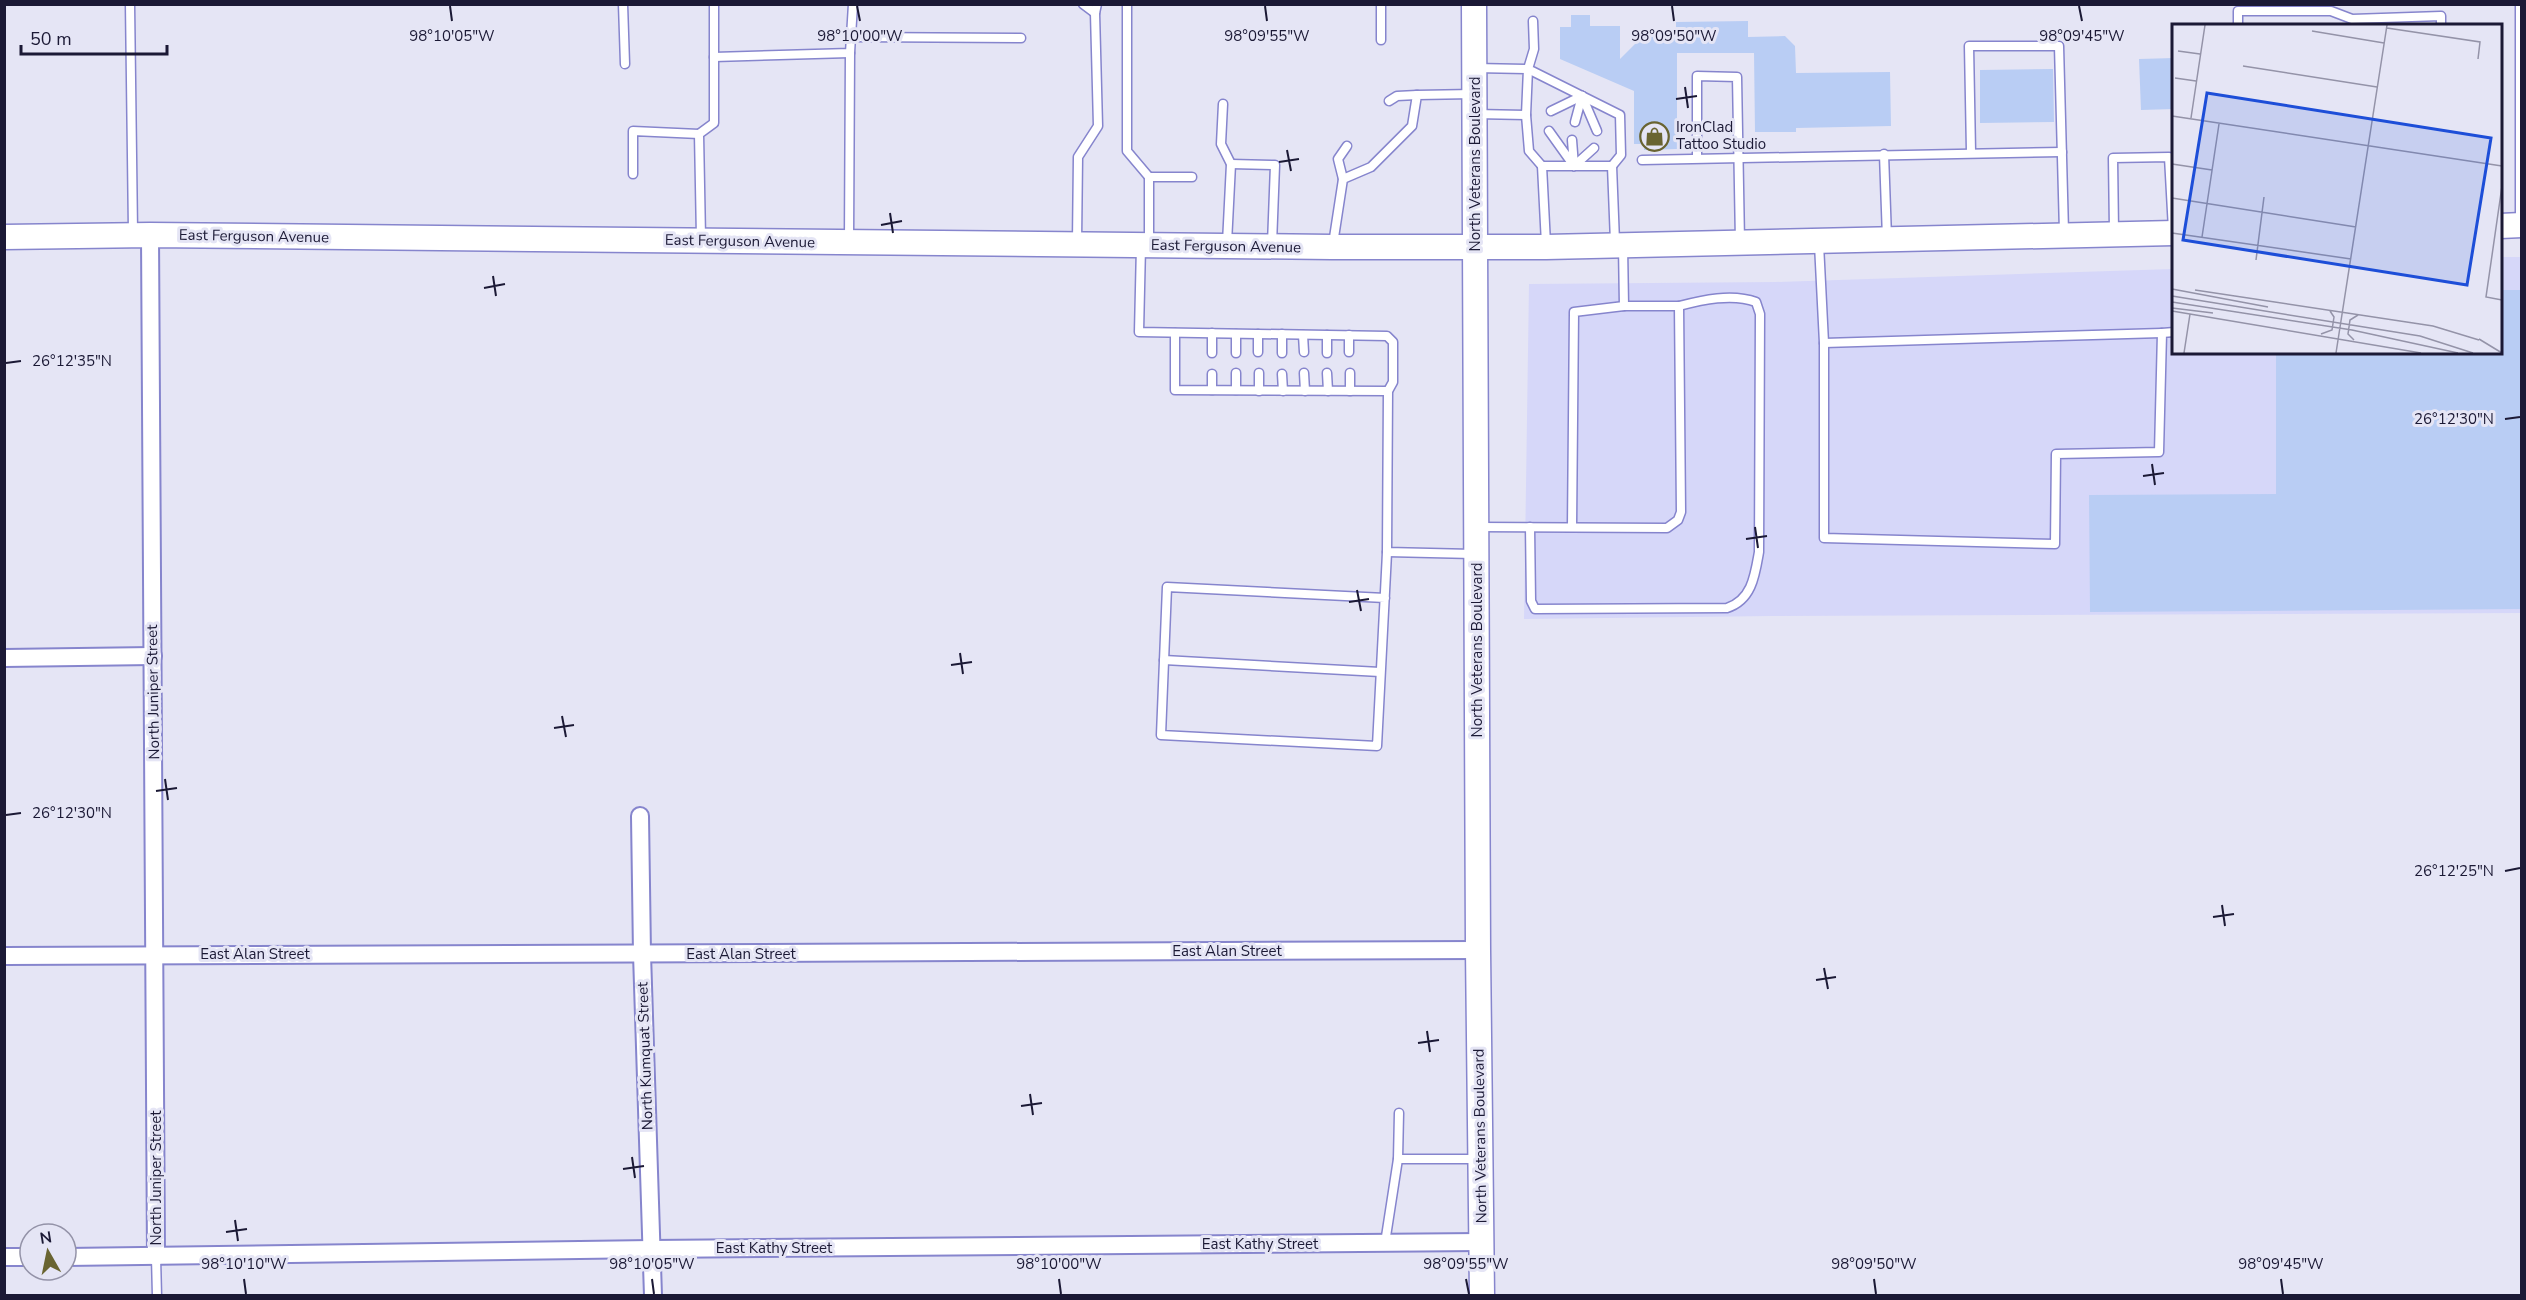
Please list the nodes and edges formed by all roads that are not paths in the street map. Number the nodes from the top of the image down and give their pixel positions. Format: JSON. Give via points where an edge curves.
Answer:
{"nodes":[{"id":1,"x":130,"y":4,"type":"edge"},
{"id":2,"x":623,"y":4,"type":"edge"},
{"id":3,"x":714,"y":4,"type":"edge"},
{"id":4,"x":853,"y":4,"type":"edge"},
{"id":5,"x":1083,"y":4,"type":"edge"},
{"id":6,"x":1126,"y":4,"type":"edge"},
{"id":7,"x":1381,"y":4,"type":"edge"},
{"id":8,"x":1474,"y":4,"type":"edge"},
{"id":9,"x":2520,"y":4,"type":"edge"},
{"id":10,"x":1096,"y":9,"type":"edge"},
{"id":11,"x":1533,"y":21,"type":"dead end"},
{"id":12,"x":2352,"y":22,"type":"edge"},
{"id":13,"x":2238,"y":24,"type":"edge"},
{"id":14,"x":2441,"y":24,"type":"edge"},
{"id":15,"x":851,"y":37,"type":"junction"},
{"id":16,"x":1021,"y":38,"type":"dead end"},
{"id":17,"x":1381,"y":40,"type":"dead end"},
{"id":18,"x":850,"y":54,"type":"junction"},
{"id":19,"x":714,"y":57,"type":"junction"},
{"id":20,"x":625,"y":64,"type":"dead end"},
{"id":21,"x":1474,"y":68,"type":"junction"},
{"id":22,"x":1527,"y":69,"type":"junction"},
{"id":23,"x":1417,"y":95,"type":"junction"},
{"id":24,"x":1582,"y":96,"type":"junction"},
{"id":25,"x":1389,"y":101,"type":"dead end"},
{"id":26,"x":1223,"y":104,"type":"dead end"},
{"id":27,"x":1475,"y":104,"type":"junction"},
{"id":28,"x":1551,"y":111,"type":"dead end"},
{"id":29,"x":1527,"y":115,"type":"junction"},
{"id":30,"x":1575,"y":122,"type":"dead end"},
{"id":31,"x":1549,"y":130,"type":"dead end"},
{"id":32,"x":1597,"y":131,"type":"dead end"},
{"id":33,"x":699,"y":134,"type":"junction"},
{"id":34,"x":1572,"y":140,"type":"dead end"},
{"id":35,"x":1347,"y":146,"type":"dead end"},
{"id":36,"x":1594,"y":148,"type":"dead end"},
{"id":37,"x":1971,"y":152,"type":"junction"},
{"id":38,"x":2062,"y":152,"type":"junction"},
{"id":39,"x":1884,"y":154,"type":"junction"},
{"id":40,"x":1738,"y":157,"type":"junction"},
{"id":41,"x":1697,"y":158,"type":"junction"},
{"id":42,"x":1642,"y":160,"type":"dead end"},
{"id":43,"x":1231,"y":164,"type":"junction"},
{"id":44,"x":1542,"y":166,"type":"junction"},
{"id":45,"x":1574,"y":166,"type":"junction"},
{"id":46,"x":1612,"y":166,"type":"junction"},
{"id":47,"x":633,"y":174,"type":"dead end"},
{"id":48,"x":1149,"y":177,"type":"junction"},
{"id":49,"x":1192,"y":177,"type":"dead end"},
{"id":50,"x":1343,"y":179,"type":"junction"},
{"id":51,"x":2172,"y":214,"type":"edge"},
{"id":52,"x":2514,"y":225,"type":"edge"},
{"id":53,"x":2172,"y":233,"type":"edge"},
{"id":54,"x":2114,"y":234,"type":"junction"},
{"id":55,"x":142,"y":235,"type":"junction"},
{"id":56,"x":2065,"y":236,"type":"junction"},
{"id":57,"x":4,"y":237,"type":"edge"},
{"id":58,"x":1887,"y":240,"type":"junction"},
{"id":59,"x":701,"y":241,"type":"junction"},
{"id":60,"x":1818,"y":241,"type":"junction"},
{"id":61,"x":849,"y":243,"type":"junction"},
{"id":62,"x":1740,"y":243,"type":"junction"},
{"id":63,"x":1077,"y":245,"type":"junction"},
{"id":64,"x":1145,"y":245,"type":"junction"},
{"id":65,"x":1227,"y":246,"type":"junction"},
{"id":66,"x":1619,"y":246,"type":"junction"},
{"id":67,"x":1272,"y":247,"type":"junction"},
{"id":68,"x":1332,"y":247,"type":"junction"},
{"id":69,"x":1476,"y":247,"type":"junction"},
{"id":70,"x":1546,"y":247,"type":"junction"},
{"id":71,"x":1624,"y":306,"type":"junction"},
{"id":72,"x":1679,"y":306,"type":"junction"},
{"id":73,"x":2172,"y":332,"type":"edge"},
{"id":74,"x":1175,"y":333,"type":"junction"},
{"id":75,"x":1212,"y":333,"type":"junction"},
{"id":76,"x":2162,"y":333,"type":"junction"},
{"id":77,"x":1236,"y":334,"type":"junction"},
{"id":78,"x":1258,"y":334,"type":"junction"},
{"id":79,"x":1282,"y":334,"type":"junction"},
{"id":80,"x":1304,"y":334,"type":"junction"},
{"id":81,"x":1327,"y":335,"type":"junction"},
{"id":82,"x":1349,"y":335,"type":"junction"},
{"id":83,"x":1824,"y":343,"type":"junction"},
{"id":84,"x":1258,"y":352,"type":"dead end"},
{"id":85,"x":1282,"y":352,"type":"dead end"},
{"id":86,"x":1304,"y":352,"type":"dead end"},
{"id":87,"x":1349,"y":352,"type":"dead end"},
{"id":88,"x":1212,"y":353,"type":"dead end"},
{"id":89,"x":1236,"y":353,"type":"dead end"},
{"id":90,"x":1327,"y":353,"type":"dead end"},
{"id":91,"x":1304,"y":373,"type":"dead end"},
{"id":92,"x":1327,"y":373,"type":"dead end"},
{"id":93,"x":1350,"y":373,"type":"dead end"},
{"id":94,"x":1212,"y":374,"type":"dead end"},
{"id":95,"x":1236,"y":374,"type":"dead end"},
{"id":96,"x":1259,"y":374,"type":"dead end"},
{"id":97,"x":1282,"y":374,"type":"dead end"},
{"id":98,"x":1212,"y":390,"type":"junction"},
{"id":99,"x":1236,"y":390,"type":"junction"},
{"id":100,"x":1259,"y":391,"type":"junction"},
{"id":101,"x":1283,"y":391,"type":"junction"},
{"id":102,"x":1305,"y":391,"type":"junction"},
{"id":103,"x":1328,"y":391,"type":"junction"},
{"id":104,"x":1350,"y":391,"type":"junction"},
{"id":105,"x":1388,"y":392,"type":"junction"},
{"id":106,"x":1476,"y":527,"type":"junction"},
{"id":107,"x":1530,"y":527,"type":"junction"},
{"id":108,"x":1572,"y":527,"type":"junction"},
{"id":109,"x":1387,"y":552,"type":"junction"},
{"id":110,"x":1477,"y":554,"type":"junction"},
{"id":111,"x":1385,"y":598,"type":"junction"},
{"id":112,"x":153,"y":656,"type":"junction"},
{"id":113,"x":4,"y":658,"type":"edge"},
{"id":114,"x":1164,"y":660,"type":"junction"},
{"id":115,"x":1380,"y":672,"type":"junction"},
{"id":116,"x":640,"y":816,"type":"dead end"},
{"id":117,"x":1478,"y":950,"type":"junction"},
{"id":118,"x":156,"y":954,"type":"junction"},
{"id":119,"x":642,"y":954,"type":"junction"},
{"id":120,"x":4,"y":956,"type":"edge"},
{"id":121,"x":1399,"y":1113,"type":"dead end"},
{"id":122,"x":1398,"y":1159,"type":"junction"},
{"id":123,"x":1480,"y":1159,"type":"junction"},
{"id":124,"x":1482,"y":1242,"type":"junction"},
{"id":125,"x":1385,"y":1243,"type":"junction"},
{"id":126,"x":651,"y":1249,"type":"junction"},
{"id":127,"x":78,"y":1257,"type":"edge"},
{"id":128,"x":156,"y":1257,"type":"junction"},
{"id":129,"x":157,"y":1296,"type":"edge"},
{"id":130,"x":653,"y":1296,"type":"edge"},
{"id":131,"x":1482,"y":1296,"type":"edge"}],
"edges":[{"from":1,"to":55,"type":"lane"},
{"from":2,"to":20,"type":"lane"},
{"from":3,"to":19,"type":"lane"},
{"from":4,"to":15,"type":"lane"},
{"from":5,"to":10,"type":"lane"},
{"from":6,"to":48,"type":"lane","via":[[1127,151]]},
{"from":7,"to":17,"type":"lane"},
{"from":8,"to":21,"type":"main road","name":"North Veterans Boulevard"},
{"from":9,"to":52,"type":"lane"},
{"from":10,"to":63,"type":"lane","via":[[1098,126],[1078,157]]},
{"from":11,"to":22,"type":"lane","via":[[1534,49]]},
{"from":12,"to":13,"type":"lane","via":[[2331,11],[2238,11]]},
{"from":12,"to":14,"type":"lane","via":[[2441,16]]},
{"from":15,"to":16,"type":"lane"},
{"from":15,"to":18,"type":"lane"},
{"from":18,"to":19,"type":"lane"},
{"from":18,"to":61,"type":"lane"},
{"from":19,"to":33,"type":"lane","via":[[714,123]]},
{"from":21,"to":22,"type":"lane"},
{"from":21,"to":27,"type":"main road","name":"North Veterans Boulevard"},
{"from":22,"to":24,"type":"lane"},
{"from":22,"to":29,"type":"lane"},
{"from":23,"to":25,"type":"lane","via":[[1396,96]]},
{"from":23,"to":27,"type":"lane"},
{"from":23,"to":50,"type":"lane","via":[[1412,126],[1371,167]]},
{"from":24,"to":28,"type":"lane"},
{"from":24,"to":30,"type":"lane"},
{"from":24,"to":32,"type":"lane"},
{"from":24,"to":46,"type":"lane","via":[[1620,115],[1621,154]]},
{"from":26,"to":43,"type":"lane","via":[[1221,144]]},
{"from":27,"to":29,"type":"lane"},
{"from":27,"to":69,"type":"main road","name":"North Veterans Boulevard"},
{"from":29,"to":44,"type":"lane","via":[[1529,151]]},
{"from":31,"to":45,"type":"lane"},
{"from":33,"to":47,"type":"lane","via":[[633,131]]},
{"from":33,"to":59,"type":"lane"},
{"from":34,"to":45,"type":"lane"},
{"from":35,"to":50,"type":"lane","via":[[1338,159]]},
{"from":36,"to":45,"type":"lane"},
{"from":37,"to":38,"type":"lane"},
{"from":37,"to":38,"type":"lane","via":[[1969,46],[2059,46]]},
{"from":37,"to":39,"type":"lane"},
{"from":38,"to":56,"type":"lane"},
{"from":39,"to":40,"type":"lane"},
{"from":39,"to":58,"type":"lane"},
{"from":40,"to":41,"type":"lane"},
{"from":40,"to":41,"type":"lane","via":[[1737,76],[1697,76]]},
{"from":40,"to":62,"type":"lane"},
{"from":41,"to":42,"type":"lane"},
{"from":43,"to":65,"type":"lane"},
{"from":43,"to":67,"type":"lane","via":[[1275,165]]},
{"from":44,"to":45,"type":"lane"},
{"from":44,"to":70,"type":"lane"},
{"from":45,"to":46,"type":"lane"},
{"from":46,"to":66,"type":"lane"},
{"from":48,"to":49,"type":"lane"},
{"from":48,"to":64,"type":"lane"},
{"from":50,"to":68,"type":"lane"},
{"from":51,"to":54,"type":"lane","via":[[2169,157],[2113,158]]},
{"from":53,"to":54,"type":"main road","name":"East Ferguson Avenue"},
{"from":54,"to":56,"type":"main road","name":"East Ferguson Avenue"},
{"from":55,"to":57,"type":"main road","name":"East Ferguson Avenue"},
{"from":55,"to":59,"type":"main road","name":"East Ferguson Avenue"},
{"from":55,"to":112,"type":"street","name":"North Juniper Street"},
{"from":56,"to":58,"type":"main road","name":"East Ferguson Avenue"},
{"from":58,"to":60,"type":"main road","name":"East Ferguson Avenue"},
{"from":59,"to":61,"type":"main road","name":"East Ferguson Avenue"},
{"from":60,"to":62,"type":"main road","name":"East Ferguson Avenue"},
{"from":60,"to":83,"type":"lane"},
{"from":61,"to":63,"type":"main road","name":"East Ferguson Avenue"},
{"from":62,"to":66,"type":"main road","name":"East Ferguson Avenue"},
{"from":63,"to":64,"type":"main road","name":"East Ferguson Avenue"},
{"from":64,"to":65,"type":"main road","name":"East Ferguson Avenue"},
{"from":64,"to":74,"type":"lane","via":[[1139,332]]},
{"from":65,"to":67,"type":"main road","name":"East Ferguson Avenue"},
{"from":66,"to":70,"type":"main road","name":"East Ferguson Avenue"},
{"from":66,"to":71,"type":"lane"},
{"from":67,"to":68,"type":"main road","name":"East Ferguson Avenue"},
{"from":68,"to":69,"type":"main road","name":"East Ferguson Avenue"},
{"from":69,"to":70,"type":"main road","name":"East Ferguson Avenue"},
{"from":69,"to":106,"type":"main road","name":"North Veterans Boulevard"},
{"from":71,"to":72,"type":"lane"},
{"from":71,"to":108,"type":"lane","via":[[1574,312]]},
{"from":72,"to":107,"type":"lane","via":[[1704,299],[1747,299],[1756,302],[1760,314],[1759,552],[1755,578],[1746,594],[1726,608],[1535,609],[1531,601]]},
{"from":72,"to":108,"type":"lane","via":[[1678,520],[1667,528]]},
{"from":73,"to":76,"type":"lane"},
{"from":74,"to":75,"type":"lane"},
{"from":74,"to":98,"type":"lane","via":[[1175,390]]},
{"from":75,"to":77,"type":"lane"},
{"from":75,"to":88,"type":"lane"},
{"from":76,"to":83,"type":"lane"},
{"from":76,"to":83,"type":"lane","via":[[2159,452],[2056,454],[2055,544],[1824,538]]},
{"from":77,"to":78,"type":"lane"},
{"from":77,"to":89,"type":"lane"},
{"from":78,"to":79,"type":"lane"},
{"from":78,"to":84,"type":"lane"},
{"from":79,"to":80,"type":"lane"},
{"from":79,"to":85,"type":"lane"},
{"from":80,"to":81,"type":"lane"},
{"from":80,"to":86,"type":"lane"},
{"from":81,"to":82,"type":"lane"},
{"from":81,"to":90,"type":"lane"},
{"from":82,"to":87,"type":"lane"},
{"from":82,"to":105,"type":"lane","via":[[1387,336],[1393,342],[1393,382]]},
{"from":91,"to":102,"type":"lane"},
{"from":92,"to":103,"type":"lane"},
{"from":93,"to":104,"type":"lane"},
{"from":94,"to":98,"type":"lane"},
{"from":95,"to":99,"type":"lane"},
{"from":96,"to":100,"type":"lane"},
{"from":97,"to":101,"type":"lane"},
{"from":98,"to":99,"type":"lane"},
{"from":99,"to":100,"type":"lane"},
{"from":100,"to":101,"type":"lane"},
{"from":101,"to":102,"type":"lane"},
{"from":102,"to":103,"type":"lane"},
{"from":103,"to":104,"type":"lane"},
{"from":104,"to":105,"type":"lane"},
{"from":105,"to":109,"type":"lane"},
{"from":106,"to":107,"type":"lane"},
{"from":106,"to":110,"type":"main road","name":"North Veterans Boulevard"},
{"from":107,"to":108,"type":"lane"},
{"from":109,"to":110,"type":"lane"},
{"from":109,"to":111,"type":"lane"},
{"from":110,"to":117,"type":"main road","name":"North Veterans Boulevard"},
{"from":111,"to":114,"type":"lane","via":[[1167,587]]},
{"from":111,"to":115,"type":"lane"},
{"from":112,"to":113,"type":"street"},
{"from":112,"to":118,"type":"street","name":"North Juniper Street"},
{"from":114,"to":115,"type":"lane"},
{"from":114,"to":115,"type":"lane","via":[[1161,735],[1377,746]]},
{"from":116,"to":119,"type":"street","name":"North Kumquat Street"},
{"from":117,"to":119,"type":"street","name":"East Alan Street"},
{"from":117,"to":123,"type":"main road","name":"North Veterans Boulevard"},
{"from":118,"to":119,"type":"street","name":"East Alan Street"},
{"from":118,"to":120,"type":"street","name":"East Alan Street"},
{"from":118,"to":128,"type":"street","name":"North Juniper Street"},
{"from":119,"to":126,"type":"street","name":"North Kumquat Street"},
{"from":121,"to":122,"type":"lane"},
{"from":122,"to":123,"type":"lane"},
{"from":122,"to":125,"type":"lane"},
{"from":123,"to":124,"type":"main road","name":"North Veterans Boulevard"},
{"from":124,"to":125,"type":"street","name":"East Kathy Street"},
{"from":124,"to":131,"type":"main road","name":"North Veterans Boulevard"},
{"from":125,"to":126,"type":"street","name":"East Kathy Street"},
{"from":126,"to":128,"type":"street","name":"East Kathy Street"},
{"from":126,"to":130,"type":"street","name":"North Kumquat Street"},
{"from":127,"to":128,"type":"street","name":"East Kathy Street"},
{"from":128,"to":129,"type":"lane"}]}
